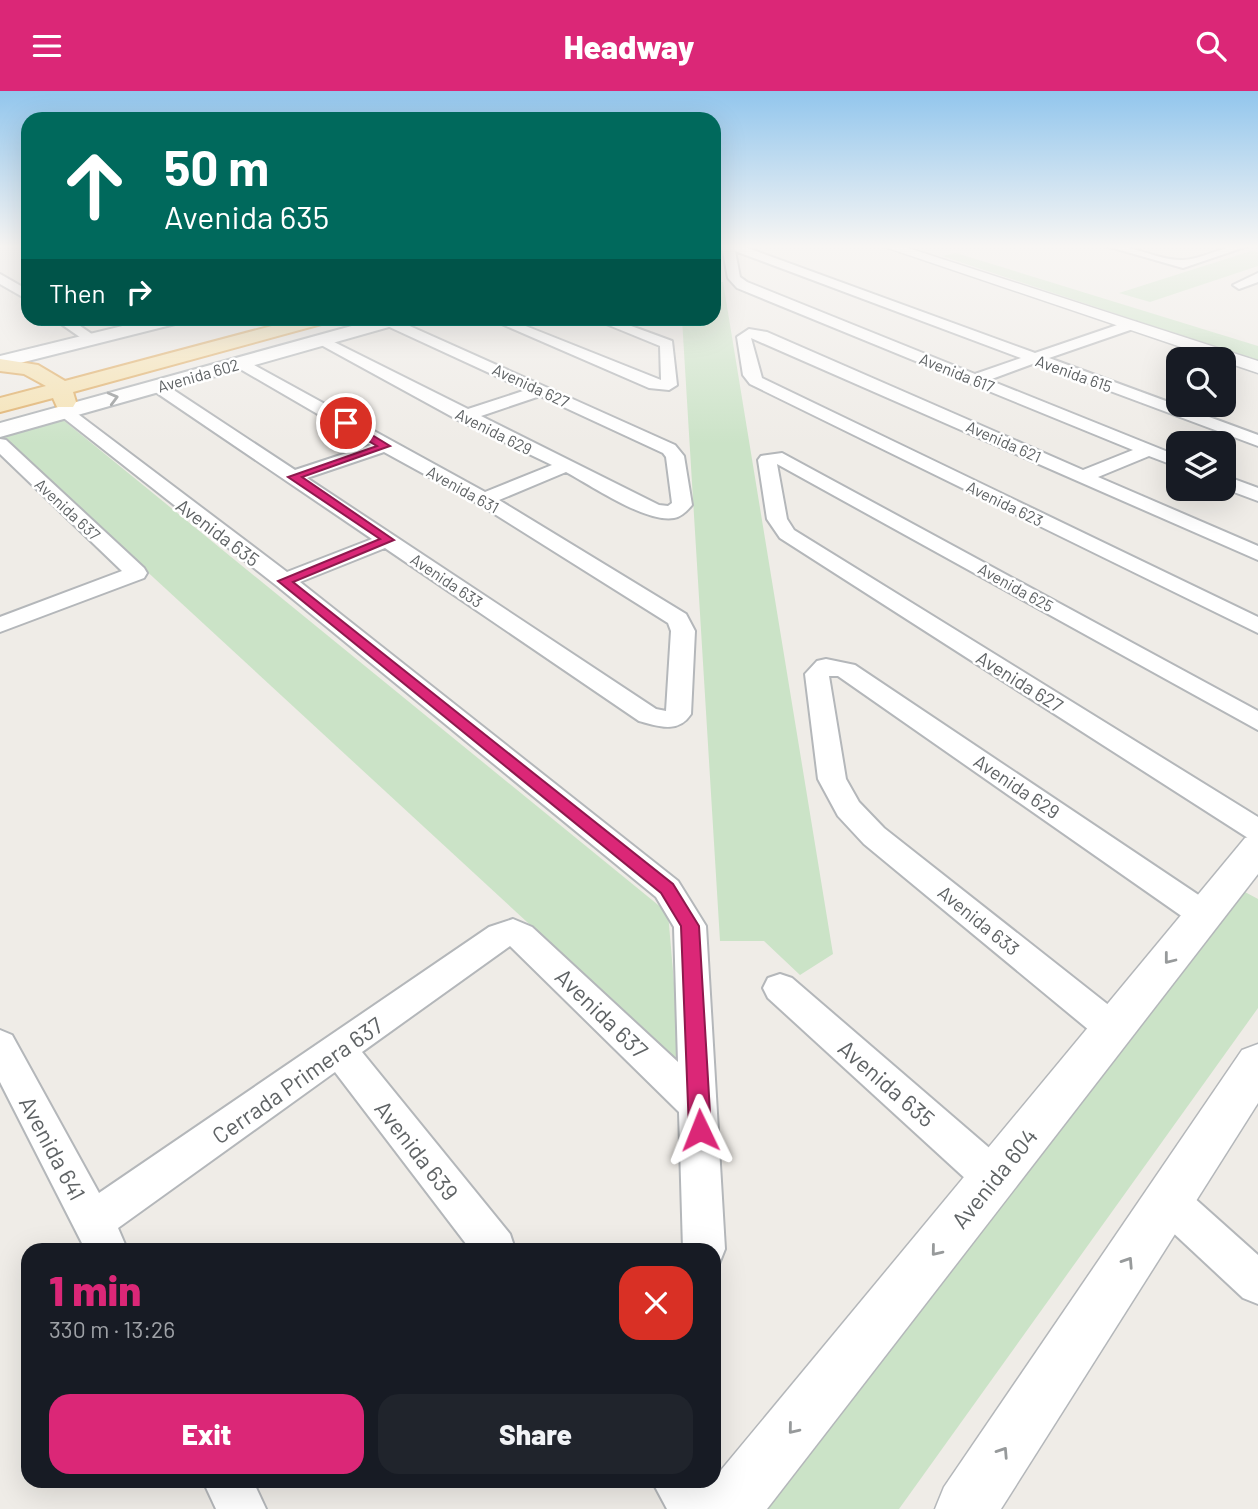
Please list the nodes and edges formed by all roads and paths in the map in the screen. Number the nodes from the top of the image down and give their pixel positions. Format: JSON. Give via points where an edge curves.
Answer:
{"nodes":[{"id":1,"x":811,"y":312,"type":"edge"},
{"id":2,"x":909,"y":312,"type":"edge"},
{"id":3,"x":1092,"y":312,"type":"edge"},
{"id":4,"x":1131,"y":325,"type":"junction"},
{"id":5,"x":72,"y":326,"type":"edge"},
{"id":6,"x":144,"y":326,"type":"edge"},
{"id":7,"x":266,"y":326,"type":"edge"},
{"id":8,"x":290,"y":326,"type":"edge"},
{"id":9,"x":370,"y":326,"type":"edge"},
{"id":10,"x":405,"y":326,"type":"edge"},
{"id":11,"x":513,"y":326,"type":"edge"},
{"id":12,"x":619,"y":326,"type":"edge"},
{"id":13,"x":749,"y":333,"type":"joint"},
{"id":14,"x":92,"y":339,"type":"junction"},
{"id":15,"x":319,"y":340,"type":"junction"},
{"id":16,"x":1033,"y":358,"type":"junction"},
{"id":17,"x":240,"y":363,"type":"junction"},
{"id":18,"x":0,"y":364,"type":"edge"},
{"id":19,"x":1258,"y":367,"type":"edge"},
{"id":20,"x":975,"y":379,"type":"junction"},
{"id":21,"x":57,"y":385,"type":"junction"},
{"id":22,"x":157,"y":386,"type":"junction"},
{"id":23,"x":542,"y":390,"type":"junction"},
{"id":24,"x":0,"y":395,"type":"edge"},
{"id":25,"x":0,"y":405,"type":"edge"},
{"id":26,"x":64,"y":412,"type":"junction"},
{"id":27,"x":464,"y":416,"type":"junction"},
{"id":28,"x":0,"y":430,"type":"edge"},
{"id":29,"x":1258,"y":441,"type":"edge"},
{"id":30,"x":0,"y":444,"type":"edge"},
{"id":31,"x":385,"y":446,"type":"junction"},
{"id":32,"x":1149,"y":450,"type":"junction"},
{"id":33,"x":1166,"y":457,"type":"edge"},
{"id":34,"x":773,"y":458,"type":"joint"},
{"id":35,"x":566,"y":466,"type":"junction"},
{"id":36,"x":1084,"y":476,"type":"junction"},
{"id":37,"x":293,"y":477,"type":"junction"},
{"id":38,"x":1236,"y":486,"type":"edge"},
{"id":39,"x":1258,"y":495,"type":"edge"},
{"id":40,"x":484,"y":499,"type":"junction"},
{"id":41,"x":672,"y":513,"type":"joint"},
{"id":42,"x":388,"y":540,"type":"junction"},
{"id":43,"x":1258,"y":554,"type":"edge"},
{"id":44,"x":285,"y":581,"type":"junction"},
{"id":45,"x":0,"y":625,"type":"edge"},
{"id":46,"x":1258,"y":626,"type":"edge"},
{"id":47,"x":826,"y":666,"type":"joint"},
{"id":48,"x":670,"y":720,"type":"joint"},
{"id":49,"x":1258,"y":722,"type":"edge"},
{"id":50,"x":1258,"y":831,"type":"edge"},
{"id":51,"x":1251,"y":870,"type":"edge"},
{"id":52,"x":1204,"y":915,"type":"junction"},
{"id":53,"x":500,"y":936,"type":"joint"},
{"id":54,"x":780,"y":988,"type":"dead end"},
{"id":55,"x":1113,"y":1029,"type":"junction"},
{"id":56,"x":0,"y":1046,"type":"edge"},
{"id":57,"x":340,"y":1051,"type":"junction"},
{"id":58,"x":1258,"y":1064,"type":"edge"},
{"id":59,"x":699,"y":1106,"type":"junction"},
{"id":60,"x":994,"y":1178,"type":"junction"},
{"id":61,"x":1168,"y":1201,"type":"junction"},
{"id":62,"x":99,"y":1236,"type":"edge"},
{"id":63,"x":490,"y":1243,"type":"edge"},
{"id":64,"x":704,"y":1243,"type":"edge"},
{"id":65,"x":1258,"y":1283,"type":"edge"},
{"id":66,"x":231,"y":1488,"type":"edge"},
{"id":67,"x":682,"y":1488,"type":"edge"},
{"id":68,"x":712,"y":1488,"type":"edge"},
{"id":69,"x":976,"y":1506,"type":"edge"},
{"id":70,"x":242,"y":1509,"type":"edge"},
{"id":71,"x":698,"y":1509,"type":"edge"},
{"id":72,"x":713,"y":1509,"type":"edge"},
{"id":73,"x":729,"y":1509,"type":"edge"}],
"edges":[{"from":1,"to":20,"type":"street","name":"Avenida 617"},
{"from":2,"to":16,"type":"street","name":"Avenida 615"},
{"from":3,"to":4,"type":"street"},
{"from":4,"to":16,"type":"street"},
{"from":4,"to":19,"type":"street"},
{"from":5,"to":14,"type":"street"},
{"from":6,"to":14,"type":"main road"},
{"from":7,"to":21,"type":"main road","name":"Avenida 602"},
{"from":8,"to":21,"type":"main road","name":"Avenida 602"},
{"from":9,"to":15,"type":"main road","name":"Avenida 602"},
{"from":10,"to":23,"type":"street","name":"Avenida 627"},
{"from":11,"to":12,"type":"street","via":[[666,386],[670,382],[667,344]]},
{"from":13,"to":36,"type":"street","name":"Avenida 621"},
{"from":13,"to":46,"type":"street","name":"Avenida 623","via":[[744,337],[753,379]]},
{"from":14,"to":18,"type":"main road"},
{"from":15,"to":17,"type":"main road","name":"Avenida 602"},
{"from":15,"to":27,"type":"street","name":"Avenida 629"},
{"from":16,"to":20,"type":"street"},
{"from":16,"to":29,"type":"street","name":"Avenida 615"},
{"from":17,"to":22,"type":"main road","name":"Avenida 602"},
{"from":17,"to":31,"type":"street","name":"Avenida 631"},
{"from":18,"to":21,"type":"main road","via":[[32,370]]},
{"from":20,"to":32,"type":"street","name":"Avenida 617"},
{"from":21,"to":24,"type":"main road","name":"Avenida 602"},
{"from":21,"to":25,"type":"main road","name":"Avenida 602"},
{"from":21,"to":26,"type":"main road","via":[[65,397]]},
{"from":26,"to":22,"type":"main road","name":"Avenida 602","one_way":true},
{"from":22,"to":37,"type":"street","name":"Avenida 633"},
{"from":23,"to":27,"type":"street"},
{"from":23,"to":41,"type":"street","name":"Avenida 627","via":[[672,452],[682,505]]},
{"from":26,"to":28,"type":"main road","name":"Avenida 602"},
{"from":26,"to":44,"type":"street","name":"Avenida 635"},
{"from":27,"to":35,"type":"street","name":"Avenida 629"},
{"from":30,"to":45,"type":"street","name":"Avenida 637","via":[[136,573]]},
{"from":31,"to":37,"type":"street"},
{"from":31,"to":40,"type":"street","name":"Avenida 631"},
{"from":32,"to":33,"type":"street","name":"Avenida 617"},
{"from":32,"to":36,"type":"street"},
{"from":34,"to":49,"type":"street","name":"Avenida 625","via":[[792,463]]},
{"from":34,"to":50,"type":"street","name":"Avenida 627","via":[[767,460],[782,529]]},
{"from":35,"to":40,"type":"street"},
{"from":35,"to":41,"type":"street","name":"Avenida 629","via":[[654,510]]},
{"from":36,"to":43,"type":"street","name":"Avenida 621"},
{"from":37,"to":42,"type":"street","name":"Avenida 633"},
{"from":38,"to":39,"type":"street"},
{"from":40,"to":48,"type":"street","name":"Avenida 631","via":[[681,623],[681,706]]},
{"from":42,"to":44,"type":"street"},
{"from":42,"to":48,"type":"street","name":"Avenida 633","via":[[648,715]]},
{"from":44,"to":59,"type":"street","name":"Avenida 635","via":[[667,889],[690,926]]},
{"from":47,"to":52,"type":"street","name":"Avenida 629","via":[[846,670]]},
{"from":47,"to":55,"type":"street","name":"Avenida 633","via":[[817,674],[832,779],[848,809]]},
{"from":51,"to":52,"type":"street","name":"Avenida 604"},
{"from":52,"to":55,"type":"street","name":"Avenida 604","one_way":true},
{"from":53,"to":57,"type":"street","name":"Cerrada Primera 637"},
{"from":53,"to":59,"type":"street","name":"Avenida 637","via":[[513,932],[522,936]]},
{"from":54,"to":60,"type":"street","name":"Avenida 635"},
{"from":55,"to":60,"type":"street","name":"Avenida 604"},
{"from":56,"to":62,"type":"street","name":"Avenida 641"},
{"from":57,"to":62,"type":"street","name":"Cerrada Primera 637"},
{"from":57,"to":63,"type":"street","name":"Avenida 639"},
{"from":58,"to":61,"type":"street"},
{"from":59,"to":64,"type":"street"},
{"from":60,"to":73,"type":"street","name":"Avenida 604","one_way":true},
{"from":61,"to":65,"type":"street"},
{"from":69,"to":61,"type":"street","one_way":true},
{"from":66,"to":70,"type":"street"},
{"from":67,"to":71,"type":"street"},
{"from":68,"to":72,"type":"street"}]}
